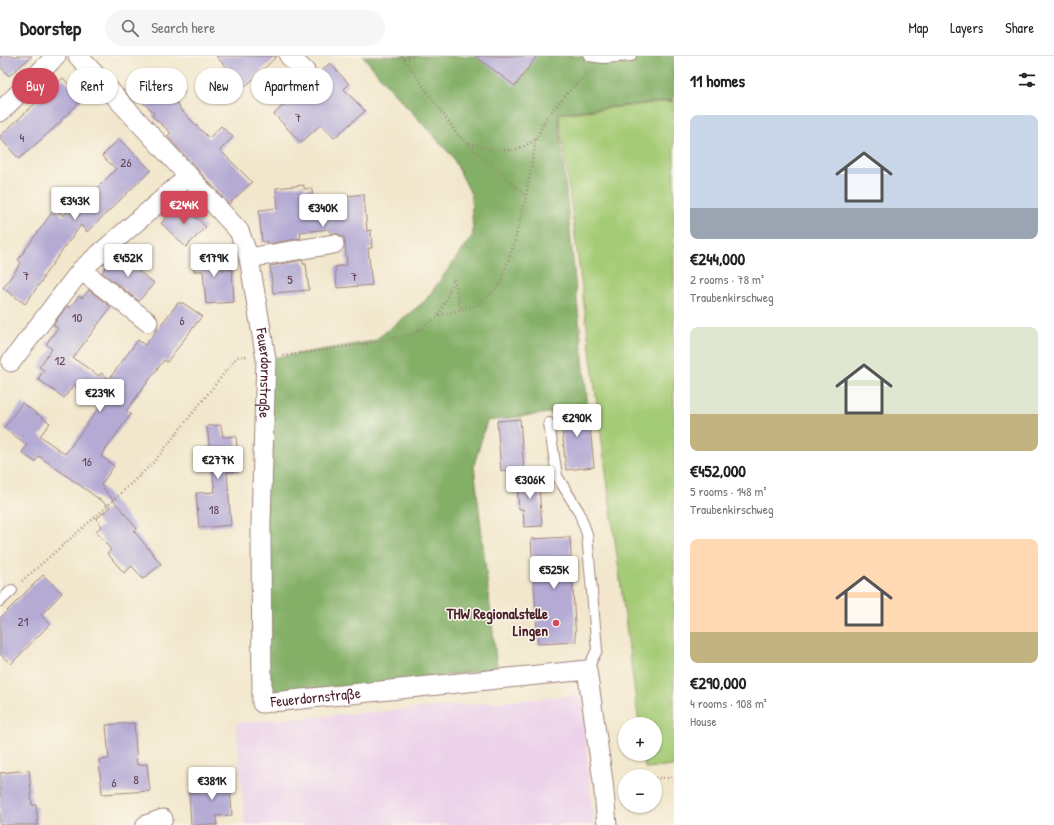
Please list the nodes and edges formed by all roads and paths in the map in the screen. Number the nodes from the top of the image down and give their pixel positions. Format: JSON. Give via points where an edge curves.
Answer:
{"nodes":[{"id":1,"x":56,"y":56,"type":"edge"},
{"id":2,"x":78,"y":56,"type":"edge"},
{"id":3,"x":289,"y":56,"type":"edge"},
{"id":4,"x":402,"y":56,"type":"edge"},
{"id":5,"x":414,"y":56,"type":"edge"},
{"id":6,"x":589,"y":56,"type":"edge"},
{"id":7,"x":631,"y":56,"type":"edge"},
{"id":8,"x":603,"y":58,"type":"junction"},
{"id":9,"x":404,"y":59,"type":"junction"},
{"id":10,"x":302,"y":68,"type":"edge"},
{"id":11,"x":0,"y":112,"type":"edge"},
{"id":12,"x":536,"y":140,"type":"junction"},
{"id":13,"x":468,"y":143,"type":"junction"},
{"id":14,"x":189,"y":176,"type":"junction"},
{"id":15,"x":526,"y":196,"type":"junction"},
{"id":16,"x":334,"y":244,"type":"dead end"},
{"id":17,"x":250,"y":258,"type":"junction"},
{"id":18,"x":81,"y":270,"type":"junction"},
{"id":19,"x":461,"y":309,"type":"junction"},
{"id":20,"x":438,"y":317,"type":"junction"},
{"id":21,"x":148,"y":322,"type":"dead end"},
{"id":22,"x":266,"y":359,"type":"junction"},
{"id":23,"x":11,"y":362,"type":"dead end"},
{"id":24,"x":548,"y":424,"type":"dead end"},
{"id":25,"x":12,"y":590,"type":"joint"},
{"id":26,"x":0,"y":601,"type":"edge"},
{"id":27,"x":587,"y":670,"type":"junction"},
{"id":28,"x":662,"y":778,"type":"edge"},
{"id":29,"x":674,"y":778,"type":"edge"},
{"id":30,"x":606,"y":825,"type":"edge"}],
"edges":[{"from":1,"to":11,"type":"street"},
{"from":2,"to":14,"type":"street","name":"Feuerdornstraße"},
{"from":3,"to":10,"type":"street"},
{"from":4,"to":9,"type":"path"},
{"from":5,"to":9,"type":"path"},
{"from":6,"to":8,"type":"lane"},
{"from":7,"to":8,"type":"lane"},
{"from":8,"to":12,"type":"path","via":[[546,118]]},
{"from":9,"to":13,"type":"path","via":[[458,134]]},
{"from":12,"to":13,"type":"path","via":[[525,147],[508,150]]},
{"from":12,"to":15,"type":"path"},
{"from":13,"to":15,"type":"path"},
{"from":14,"to":17,"type":"street","name":"Feuerdornstraße","via":[[239,231]]},
{"from":14,"to":18,"type":"street"},
{"from":15,"to":19,"type":"path","via":[[514,244],[500,284],[480,304]]},
{"from":16,"to":17,"type":"street"},
{"from":17,"to":22,"type":"street","name":"Feuerdornstraße"},
{"from":18,"to":21,"type":"street"},
{"from":18,"to":23,"type":"street"},
{"from":19,"to":20,"type":"path"},
{"from":19,"to":20,"type":"path","via":[[453,278]]},
{"from":20,"to":22,"type":"path","via":[[415,333],[372,343]]},
{"from":22,"to":25,"type":"path","via":[[237,357],[154,462],[104,510]]},
{"from":22,"to":27,"type":"street","name":"Feuerdornstraße","via":[[261,522],[262,703]]},
{"from":24,"to":27,"type":"lane","via":[[557,476],[580,512],[587,534],[597,650]]},
{"from":25,"to":26,"type":"lane"},
{"from":27,"to":30,"type":"street","via":[[603,781]]},
{"from":28,"to":29,"type":"path"}]}
